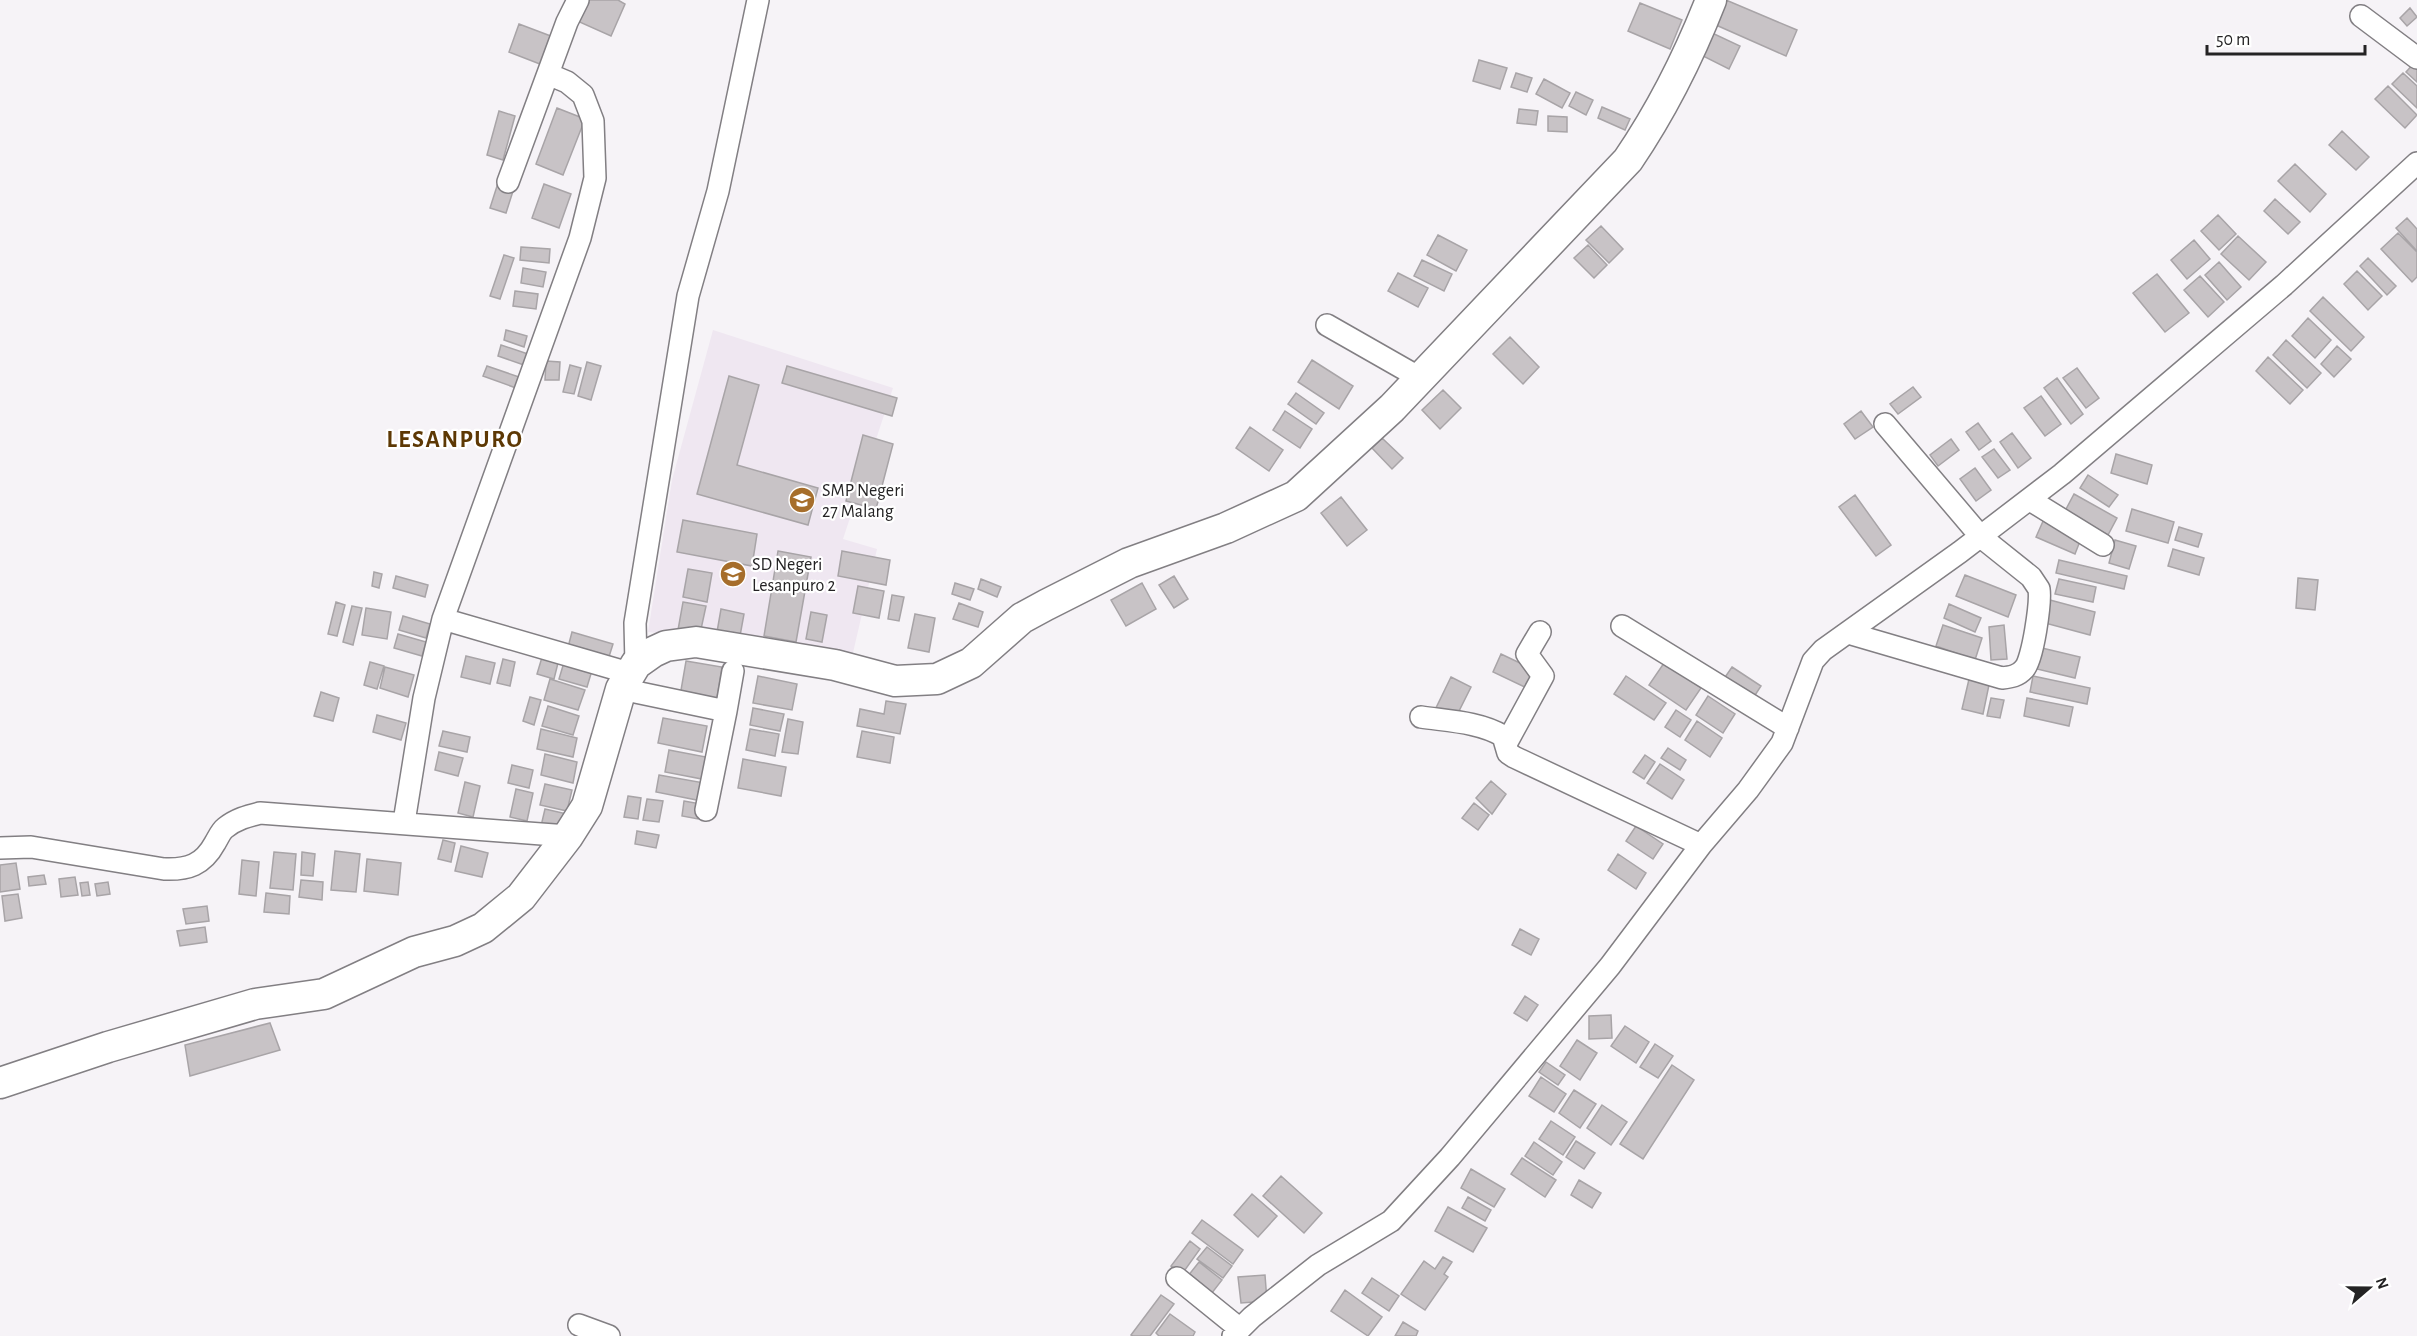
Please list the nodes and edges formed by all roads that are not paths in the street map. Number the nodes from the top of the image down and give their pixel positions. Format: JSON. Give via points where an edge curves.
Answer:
{"nodes":[{"id":1,"x":578,"y":0,"type":"edge"},
{"id":2,"x":758,"y":0,"type":"edge"},
{"id":3,"x":1711,"y":0,"type":"edge"},
{"id":4,"x":2361,"y":16,"type":"dead end"},
{"id":5,"x":2417,"y":58,"type":"edge"},
{"id":6,"x":548,"y":74,"type":"junction"},
{"id":7,"x":2417,"y":163,"type":"edge"},
{"id":8,"x":508,"y":182,"type":"dead end"},
{"id":9,"x":1327,"y":325,"type":"dead end"},
{"id":10,"x":1420,"y":378,"type":"junction"},
{"id":11,"x":1885,"y":424,"type":"dead end"},
{"id":12,"x":2030,"y":500,"type":"junction"},
{"id":13,"x":1981,"y":537,"type":"junction"},
{"id":14,"x":2103,"y":545,"type":"dead end"},
{"id":15,"x":443,"y":619,"type":"junction"},
{"id":16,"x":1622,"y":626,"type":"dead end"},
{"id":17,"x":1540,"y":632,"type":"dead end"},
{"id":18,"x":1848,"y":633,"type":"junction"},
{"id":19,"x":733,"y":670,"type":"dead end"},
{"id":20,"x":629,"y":675,"type":"junction"},
{"id":21,"x":726,"y":711,"type":"junction"},
{"id":22,"x":1421,"y":717,"type":"dead end"},
{"id":23,"x":1788,"y":728,"type":"junction"},
{"id":24,"x":1506,"y":744,"type":"junction"},
{"id":25,"x":706,"y":810,"type":"dead end"},
{"id":26,"x":404,"y":822,"type":"junction"},
{"id":27,"x":568,"y":836,"type":"junction"},
{"id":28,"x":1701,"y":845,"type":"junction"},
{"id":29,"x":0,"y":848,"type":"edge"},
{"id":30,"x":0,"y":1083,"type":"edge"},
{"id":31,"x":1177,"y":1278,"type":"dead end"},
{"id":32,"x":579,"y":1325,"type":"dead end"},
{"id":33,"x":1237,"y":1333,"type":"edge"},
{"id":34,"x":609,"y":1336,"type":"edge"}],
"edges":[{"from":1,"to":6,"type":"street"},
{"from":2,"to":20,"type":"street","via":[[718,191],[688,296]]},
{"from":3,"to":10,"type":"street","via":[[1693,47],[1628,160]]},
{"from":4,"to":5,"type":"street"},
{"from":6,"to":8,"type":"street"},
{"from":6,"to":15,"type":"street","via":[[567,82],[582,95],[593,121],[595,178],[580,238]]},
{"from":7,"to":12,"type":"street","via":[[2284,285]]},
{"from":9,"to":10,"type":"street"},
{"from":10,"to":20,"type":"street","via":[[1296,496],[1236,524],[1129,563],[1046,604],[1022,618],[970,663],[937,679],[895,681],[835,665],[696,642],[666,646]]},
{"from":11,"to":13,"type":"street"},
{"from":12,"to":13,"type":"street"},
{"from":12,"to":14,"type":"street"},
{"from":13,"to":18,"type":"street"},
{"from":13,"to":18,"type":"street","via":[[2031,577],[2039,589],[2031,653],[2026,668],[2017,675],[2002,678]]},
{"from":15,"to":20,"type":"street"},
{"from":15,"to":26,"type":"street","via":[[424,698]]},
{"from":16,"to":23,"type":"street"},
{"from":17,"to":24,"type":"street","via":[[1528,657],[1543,676]]},
{"from":18,"to":23,"type":"street","via":[[1813,661]]},
{"from":19,"to":21,"type":"street"},
{"from":20,"to":21,"type":"street"},
{"from":20,"to":27,"type":"street","via":[[587,806]]},
{"from":21,"to":25,"type":"street"},
{"from":22,"to":24,"type":"street","via":[[1484,727],[1503,736]]},
{"from":23,"to":28,"type":"street","via":[[1782,743],[1748,790]]},
{"from":24,"to":28,"type":"street","via":[[1508,753],[1514,757]]},
{"from":26,"to":27,"type":"street"},
{"from":26,"to":29,"type":"street","via":[[260,813],[223,829],[210,852],[197,865],[183,870],[30,847]]},
{"from":27,"to":30,"type":"street","via":[[501,915],[455,941],[414,952],[324,994],[255,1004]]},
{"from":28,"to":33,"type":"street","via":[[1580,1003],[1450,1157],[1390,1221],[1318,1265]]},
{"from":31,"to":33,"type":"street"},
{"from":32,"to":34,"type":"street"}]}
